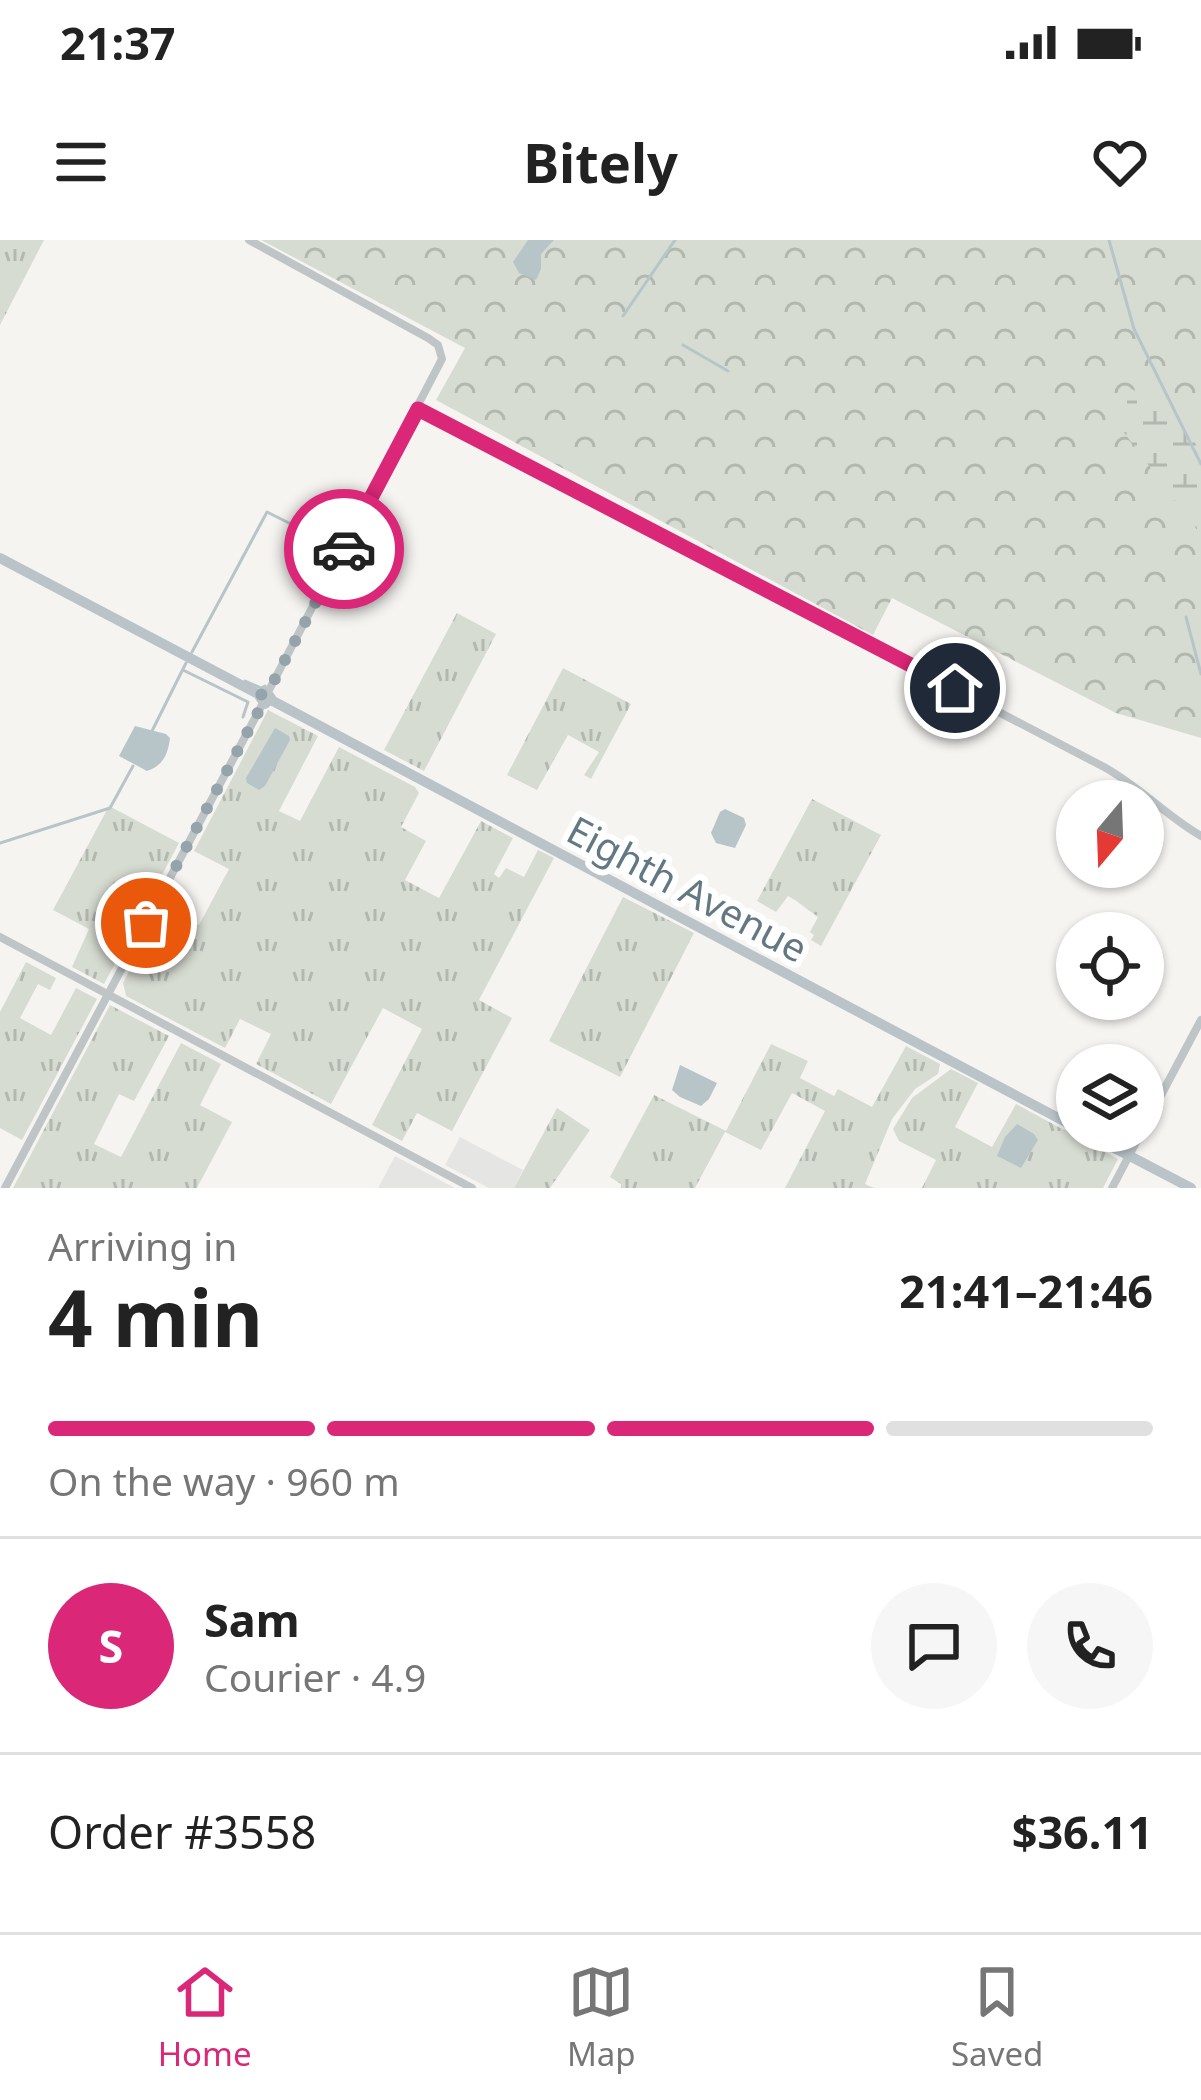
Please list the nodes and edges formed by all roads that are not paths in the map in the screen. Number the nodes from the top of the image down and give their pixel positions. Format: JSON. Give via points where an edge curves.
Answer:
{"nodes":[{"id":1,"x":249,"y":240,"type":"edge"},
{"id":2,"x":418,"y":409,"type":"junction"},
{"id":3,"x":0,"y":558,"type":"edge"},
{"id":4,"x":265,"y":698,"type":"junction"},
{"id":5,"x":1201,"y":836,"type":"edge"},
{"id":6,"x":0,"y":937,"type":"edge"},
{"id":7,"x":108,"y":995,"type":"junction"},
{"id":8,"x":1201,"y":1020,"type":"edge"},
{"id":9,"x":1164,"y":1089,"type":"edge"},
{"id":10,"x":1056,"y":1117,"type":"edge"},
{"id":11,"x":1123,"y":1152,"type":"edge"},
{"id":12,"x":1131,"y":1152,"type":"edge"},
{"id":13,"x":1129,"y":1155,"type":"junction"},
{"id":14,"x":5,"y":1188,"type":"edge"},
{"id":15,"x":472,"y":1188,"type":"edge"},
{"id":16,"x":1112,"y":1188,"type":"edge"},
{"id":17,"x":1191,"y":1188,"type":"edge"}],
"edges":[{"from":1,"to":2,"type":"street","via":[[438,345],[442,359]]},
{"from":2,"to":4,"type":"street"},
{"from":2,"to":5,"type":"street","via":[[1108,769]]},
{"from":3,"to":4,"type":"main road","name":"Eighth Avenue"},
{"from":4,"to":7,"type":"street"},
{"from":4,"to":10,"type":"main road","name":"Eighth Avenue"},
{"from":6,"to":7,"type":"street"},
{"from":7,"to":14,"type":"street"},
{"from":7,"to":15,"type":"street"},
{"from":8,"to":9,"type":"street"},
{"from":11,"to":13,"type":"main road","name":"Eighth Avenue"},
{"from":12,"to":13,"type":"street"},
{"from":13,"to":16,"type":"street"},
{"from":13,"to":17,"type":"main road","name":"Eighth Avenue"}]}
